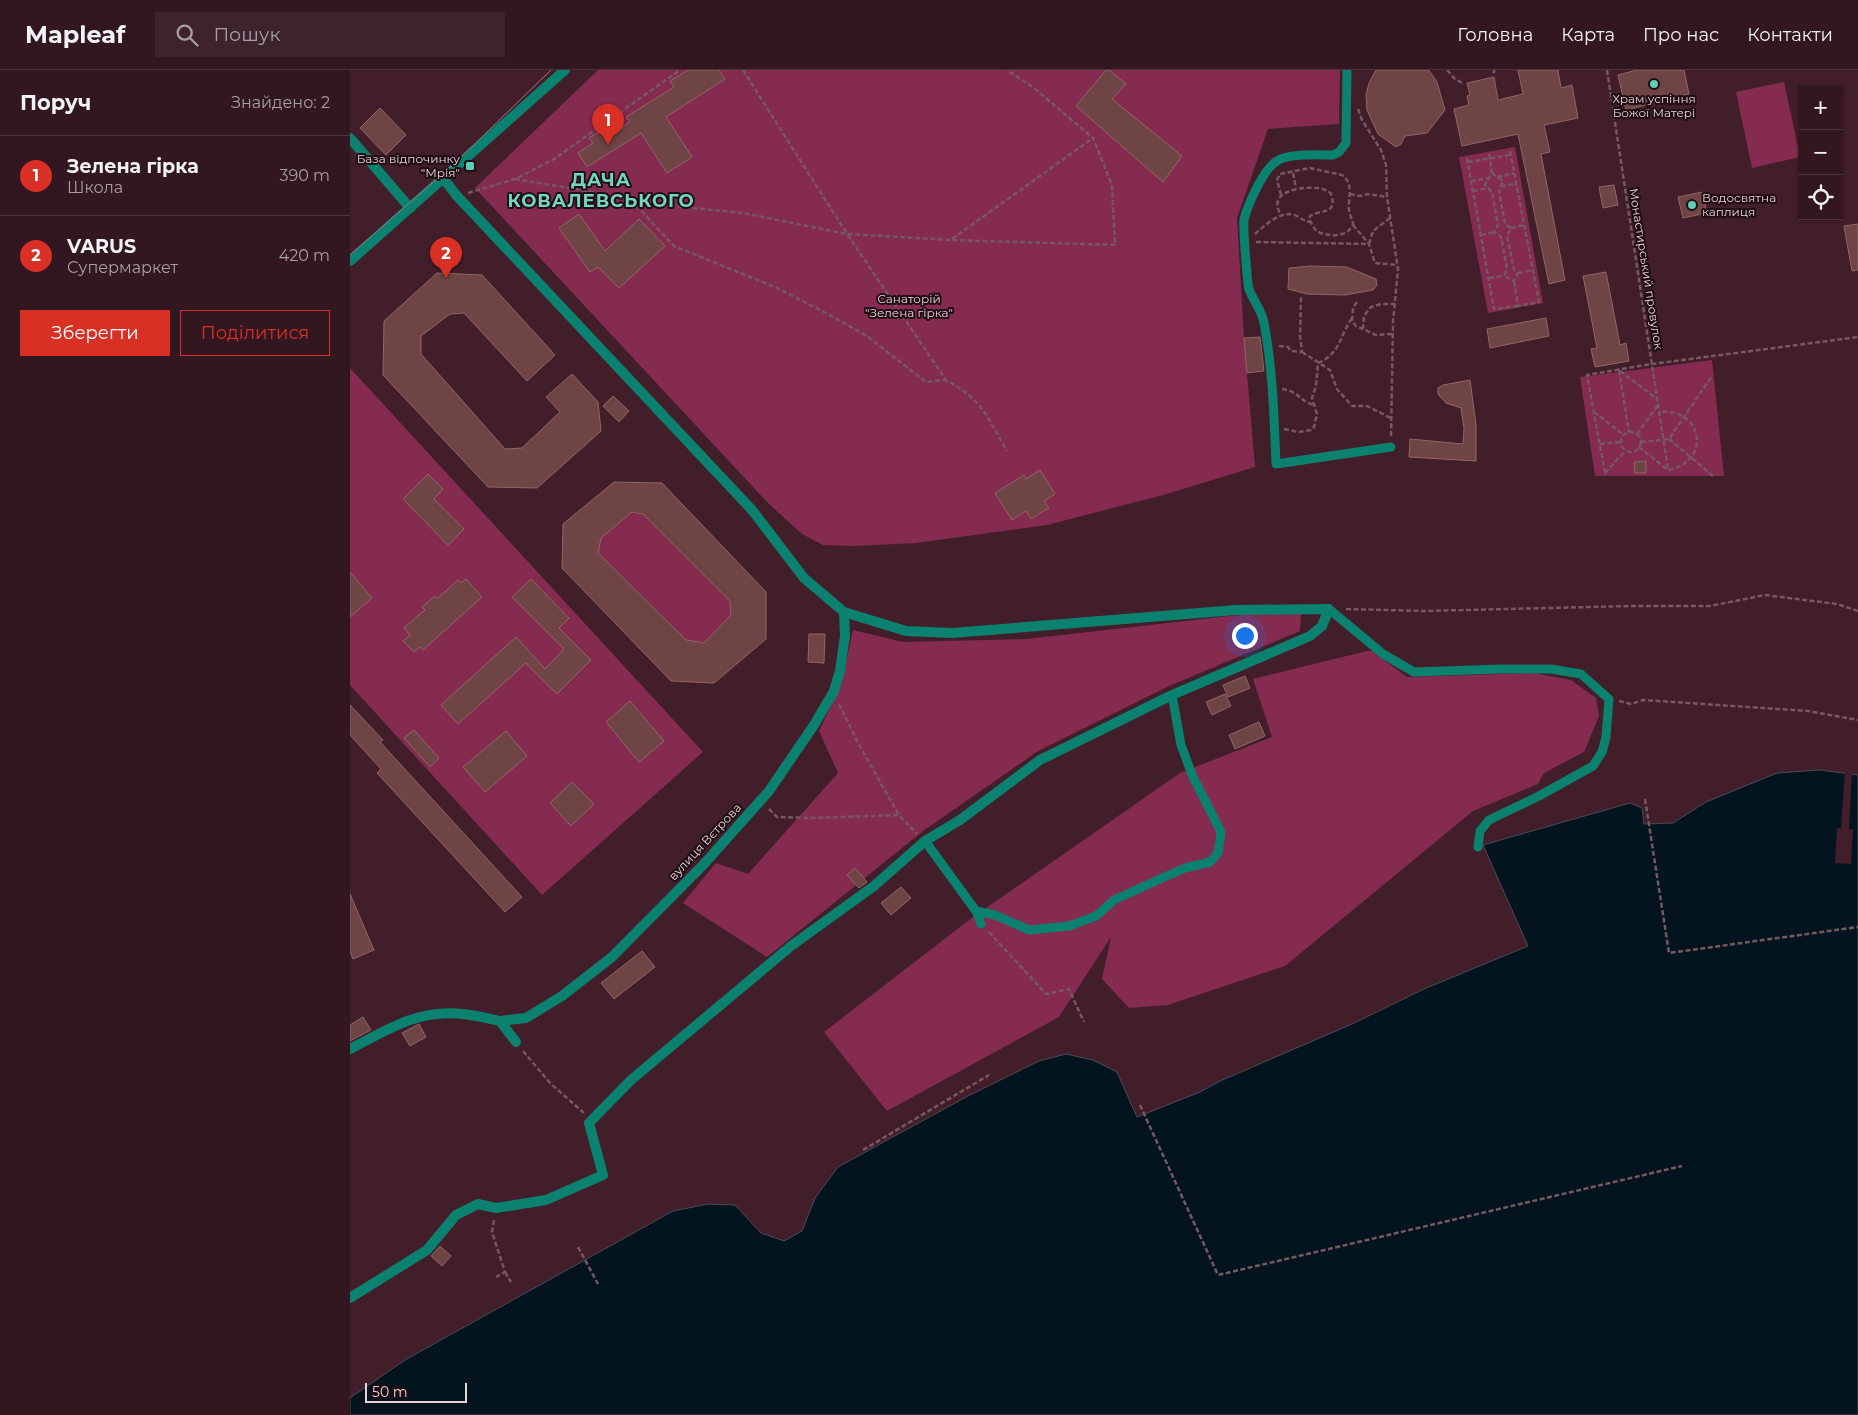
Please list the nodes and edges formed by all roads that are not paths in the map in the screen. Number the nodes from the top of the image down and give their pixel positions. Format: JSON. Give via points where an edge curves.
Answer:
{"nodes":[{"id":1,"x":565,"y":70,"type":"edge"},
{"id":2,"x":1347,"y":70,"type":"edge"},
{"id":3,"x":350,"y":138,"type":"edge"},
{"id":4,"x":443,"y":178,"type":"junction"},
{"id":5,"x":410,"y":208,"type":"junction"},
{"id":6,"x":350,"y":261,"type":"edge"},
{"id":7,"x":1391,"y":447,"type":"road end"},
{"id":8,"x":1329,"y":609,"type":"junction"},
{"id":9,"x":844,"y":612,"type":"junction"},
{"id":10,"x":1172,"y":695,"type":"junction"},
{"id":11,"x":925,"y":841,"type":"junction"},
{"id":12,"x":1478,"y":847,"type":"dead end"},
{"id":13,"x":976,"y":911,"type":"junction"},
{"id":14,"x":981,"y":924,"type":"road end"},
{"id":15,"x":500,"y":1021,"type":"junction"},
{"id":16,"x":516,"y":1042,"type":"road end"},
{"id":17,"x":350,"y":1049,"type":"edge"},
{"id":18,"x":350,"y":1298,"type":"edge"}],
"edges":[{"from":1,"to":4,"type":"street"},
{"from":2,"to":7,"type":"lane","via":[[1343,148],[1333,155],[1277,160],[1262,176],[1244,221],[1249,288],[1264,321],[1273,388],[1276,464]]},
{"from":3,"to":5,"type":"street"},
{"from":4,"to":5,"type":"street"},
{"from":4,"to":9,"type":"street","via":[[752,510],[804,578]]},
{"from":5,"to":6,"type":"street"},
{"from":8,"to":9,"type":"street","via":[[1236,610],[952,633],[906,631]]},
{"from":8,"to":10,"type":"street","via":[[1322,626],[1310,636]]},
{"from":8,"to":12,"type":"lane","via":[[1383,654],[1414,672],[1551,669],[1581,674],[1609,699],[1606,738],[1593,766],[1489,820],[1480,831]]},
{"from":9,"to":15,"type":"street","name":"вулиця Вєтрова","via":[[845,636],[834,691],[769,791],[704,864],[612,956],[562,996],[526,1018]]},
{"from":10,"to":11,"type":"street","via":[[1040,760],[960,820]]},
{"from":10,"to":13,"type":"lane","via":[[1181,745],[1221,832],[1218,853],[1210,862],[1160,879],[1114,900],[1096,916],[1069,926],[1029,930],[995,914]]},
{"from":11,"to":13,"type":"lane"},
{"from":11,"to":18,"type":"street","via":[[874,886],[792,946],[650,1064],[589,1123],[603,1175],[546,1200],[496,1208],[478,1204],[456,1215],[428,1250]]},
{"from":13,"to":14,"type":"lane"},
{"from":15,"to":16,"type":"street"},
{"from":15,"to":17,"type":"street","name":"вулиця Вєтрова","via":[[463,1014],[427,1014],[406,1020]]}]}
